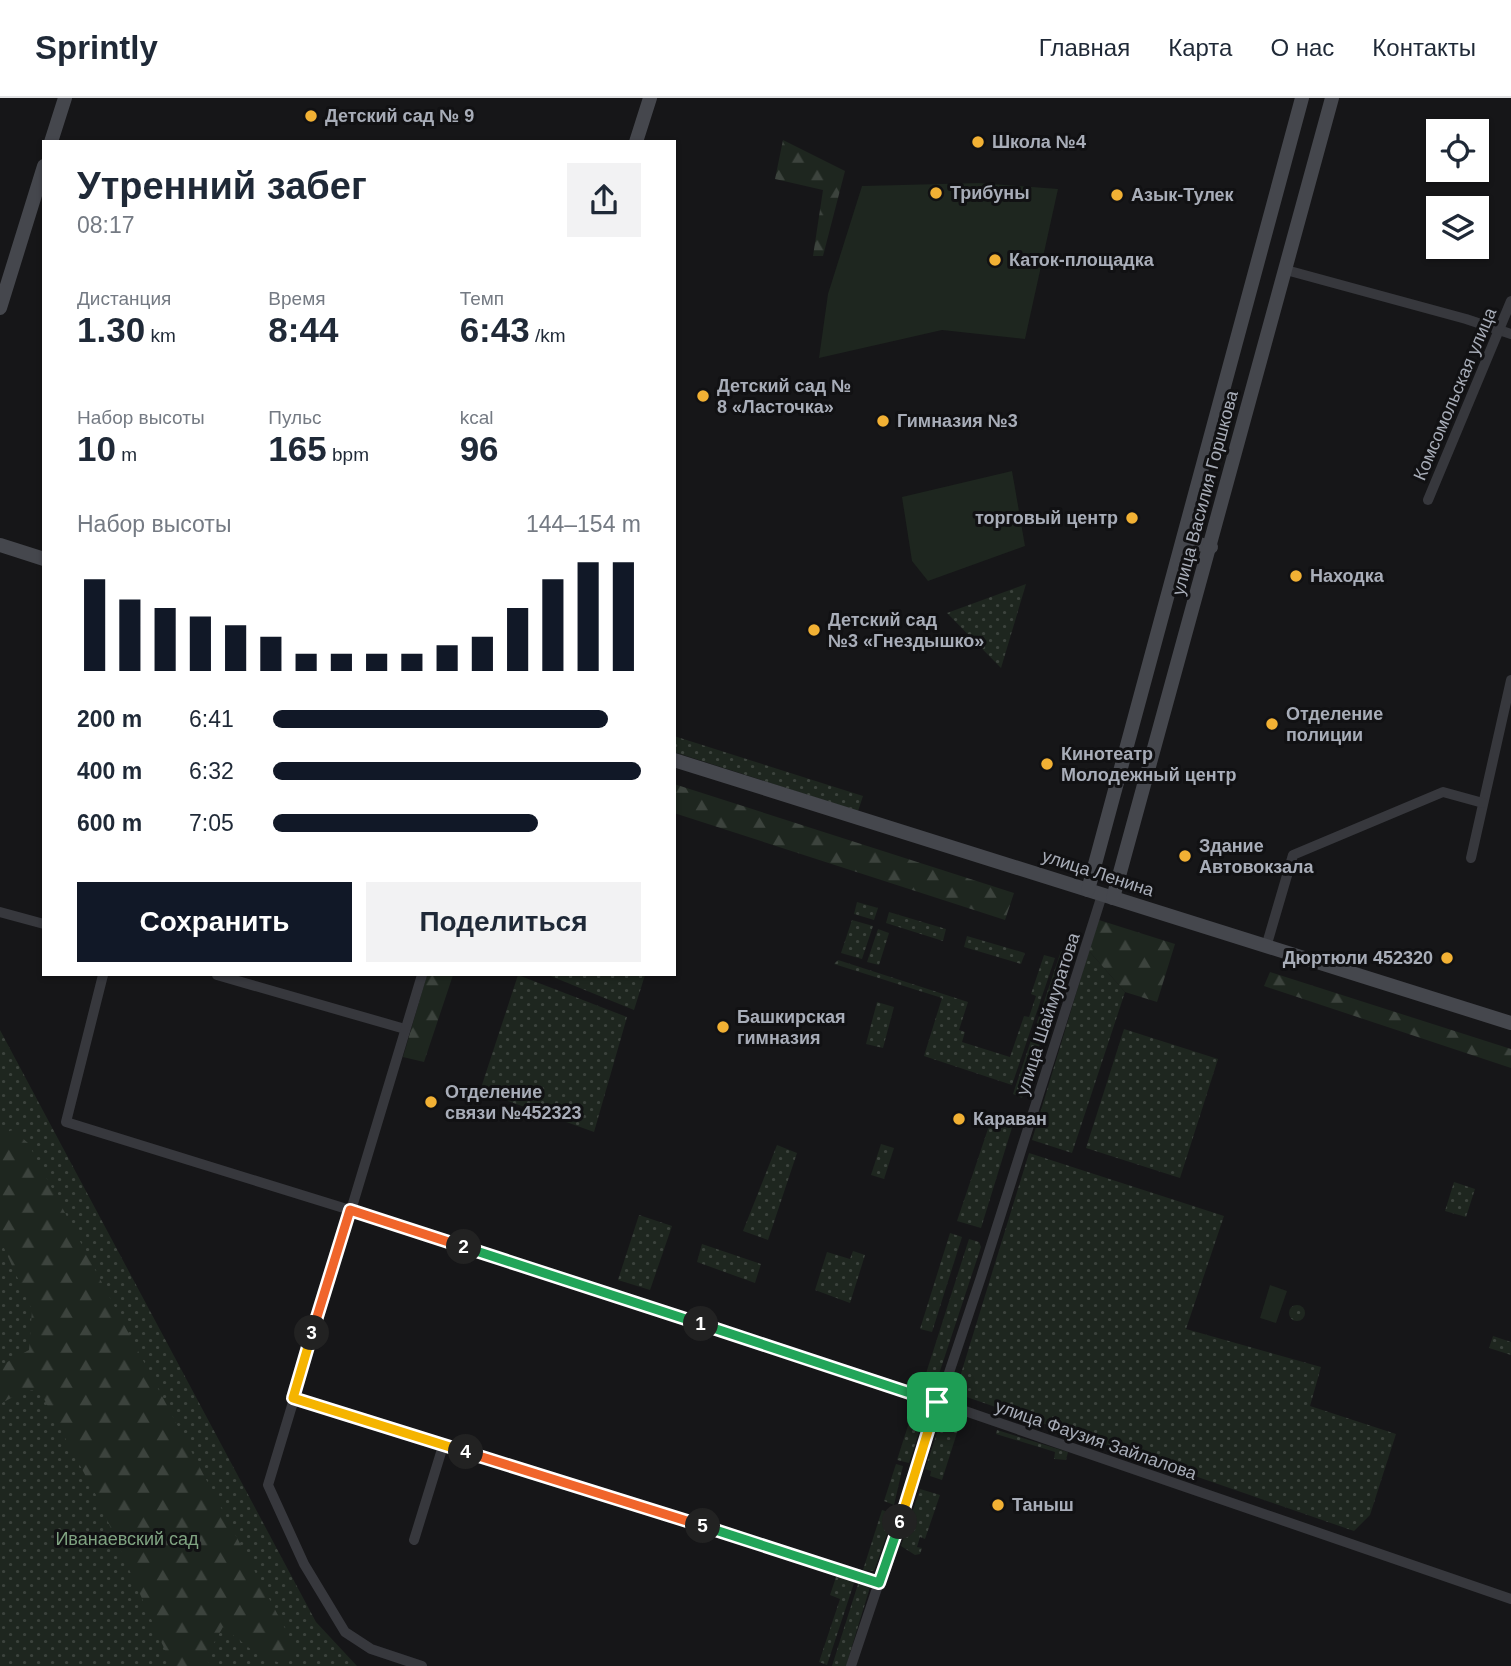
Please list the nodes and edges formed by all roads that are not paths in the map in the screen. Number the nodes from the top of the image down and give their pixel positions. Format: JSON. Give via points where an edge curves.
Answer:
{"nodes":[{"id":1,"x":65,"y":98,"type":"edge"},
{"id":2,"x":650,"y":98,"type":"edge"},
{"id":3,"x":1302,"y":98,"type":"edge"},
{"id":4,"x":1332,"y":98,"type":"edge"},
{"id":5,"x":52,"y":140,"type":"edge"},
{"id":6,"x":637,"y":140,"type":"edge"},
{"id":7,"x":42,"y":172,"type":"edge"},
{"id":8,"x":1286,"y":270,"type":"junction"},
{"id":9,"x":1511,"y":301,"type":"edge"},
{"id":10,"x":0,"y":308,"type":"edge"},
{"id":11,"x":1498,"y":329,"type":"junction"},
{"id":12,"x":1511,"y":334,"type":"edge"},
{"id":13,"x":1428,"y":499,"type":"dead end"},
{"id":14,"x":1183,"y":540,"type":"junction"},
{"id":15,"x":0,"y":545,"type":"edge"},
{"id":16,"x":1211,"y":547,"type":"junction"},
{"id":17,"x":42,"y":558,"type":"edge"},
{"id":18,"x":1511,"y":680,"type":"edge"},
{"id":19,"x":676,"y":761,"type":"edge"},
{"id":20,"x":1114,"y":799,"type":"junction"},
{"id":21,"x":1483,"y":803,"type":"junction"},
{"id":22,"x":1139,"y":806,"type":"junction"},
{"id":23,"x":1471,"y":858,"type":"dead end"},
{"id":24,"x":1101,"y":894,"type":"junction"},
{"id":25,"x":0,"y":912,"type":"edge"},
{"id":26,"x":42,"y":923,"type":"edge"},
{"id":27,"x":1266,"y":947,"type":"junction"},
{"id":28,"x":103,"y":976,"type":"edge"},
{"id":29,"x":220,"y":976,"type":"edge"},
{"id":30,"x":422,"y":976,"type":"edge"},
{"id":31,"x":1511,"y":1023,"type":"edge"},
{"id":32,"x":405,"y":1029,"type":"junction"},
{"id":33,"x":350,"y":1210,"type":"junction"},
{"id":34,"x":293,"y":1398,"type":"junction"},
{"id":35,"x":937,"y":1402,"type":"junction"},
{"id":36,"x":443,"y":1446,"type":"junction"},
{"id":37,"x":414,"y":1540,"type":"dead end"},
{"id":38,"x":879,"y":1583,"type":"junction"},
{"id":39,"x":1511,"y":1599,"type":"edge"},
{"id":40,"x":422,"y":1666,"type":"edge"},
{"id":41,"x":851,"y":1666,"type":"edge"}],
"edges":[{"from":1,"to":5,"type":"main road"},
{"from":2,"to":6,"type":"main road"},
{"from":3,"to":14,"type":"main road","name":"улица Василия Горшкова"},
{"from":4,"to":8,"type":"main road","name":"улица Василия Горшкова"},
{"from":7,"to":10,"type":"main road"},
{"from":8,"to":11,"type":"street"},
{"from":8,"to":16,"type":"main road","name":"улица Василия Горшкова"},
{"from":9,"to":11,"type":"street","name":"Комсомольская улица"},
{"from":11,"to":12,"type":"street"},
{"from":11,"to":13,"type":"street","name":"Комсомольская улица"},
{"from":14,"to":16,"type":"main road"},
{"from":14,"to":20,"type":"main road","name":"улица Василия Горшкова"},
{"from":15,"to":17,"type":"main road"},
{"from":16,"to":22,"type":"main road","name":"улица Василия Горшкова"},
{"from":18,"to":21,"type":"street"},
{"from":19,"to":24,"type":"main road","name":"улица Ленина"},
{"from":20,"to":22,"type":"main road"},
{"from":20,"to":24,"type":"main road","name":"улица Василия Горшкова"},
{"from":21,"to":23,"type":"street"},
{"from":21,"to":27,"type":"street","via":[[1443,792],[1293,855]]},
{"from":22,"to":24,"type":"main road","name":"улица Василия Горшкова"},
{"from":24,"to":27,"type":"main road","name":"улица Ленина"},
{"from":24,"to":35,"type":"street","name":"улица Шаймуратова","via":[[981,1278]]},
{"from":25,"to":26,"type":"street"},
{"from":27,"to":31,"type":"main road","name":"улица Ленина"},
{"from":28,"to":33,"type":"street","name":"улица Фаузия Зайлалова","via":[[66,1122]]},
{"from":29,"to":32,"type":"street"},
{"from":30,"to":32,"type":"street"},
{"from":32,"to":33,"type":"street"},
{"from":33,"to":34,"type":"street"},
{"from":33,"to":35,"type":"street","name":"улица Фаузия Зайлалова"},
{"from":34,"to":36,"type":"street"},
{"from":34,"to":40,"type":"street","via":[[268,1485],[304,1564],[345,1632],[371,1649]]},
{"from":35,"to":38,"type":"street","name":"улица Шаймуратова"},
{"from":35,"to":39,"type":"street","name":"улица Фаузия Зайлалова"},
{"from":36,"to":37,"type":"street"},
{"from":36,"to":38,"type":"street"},
{"from":38,"to":41,"type":"street","name":"улица Шаймуратова"}]}
